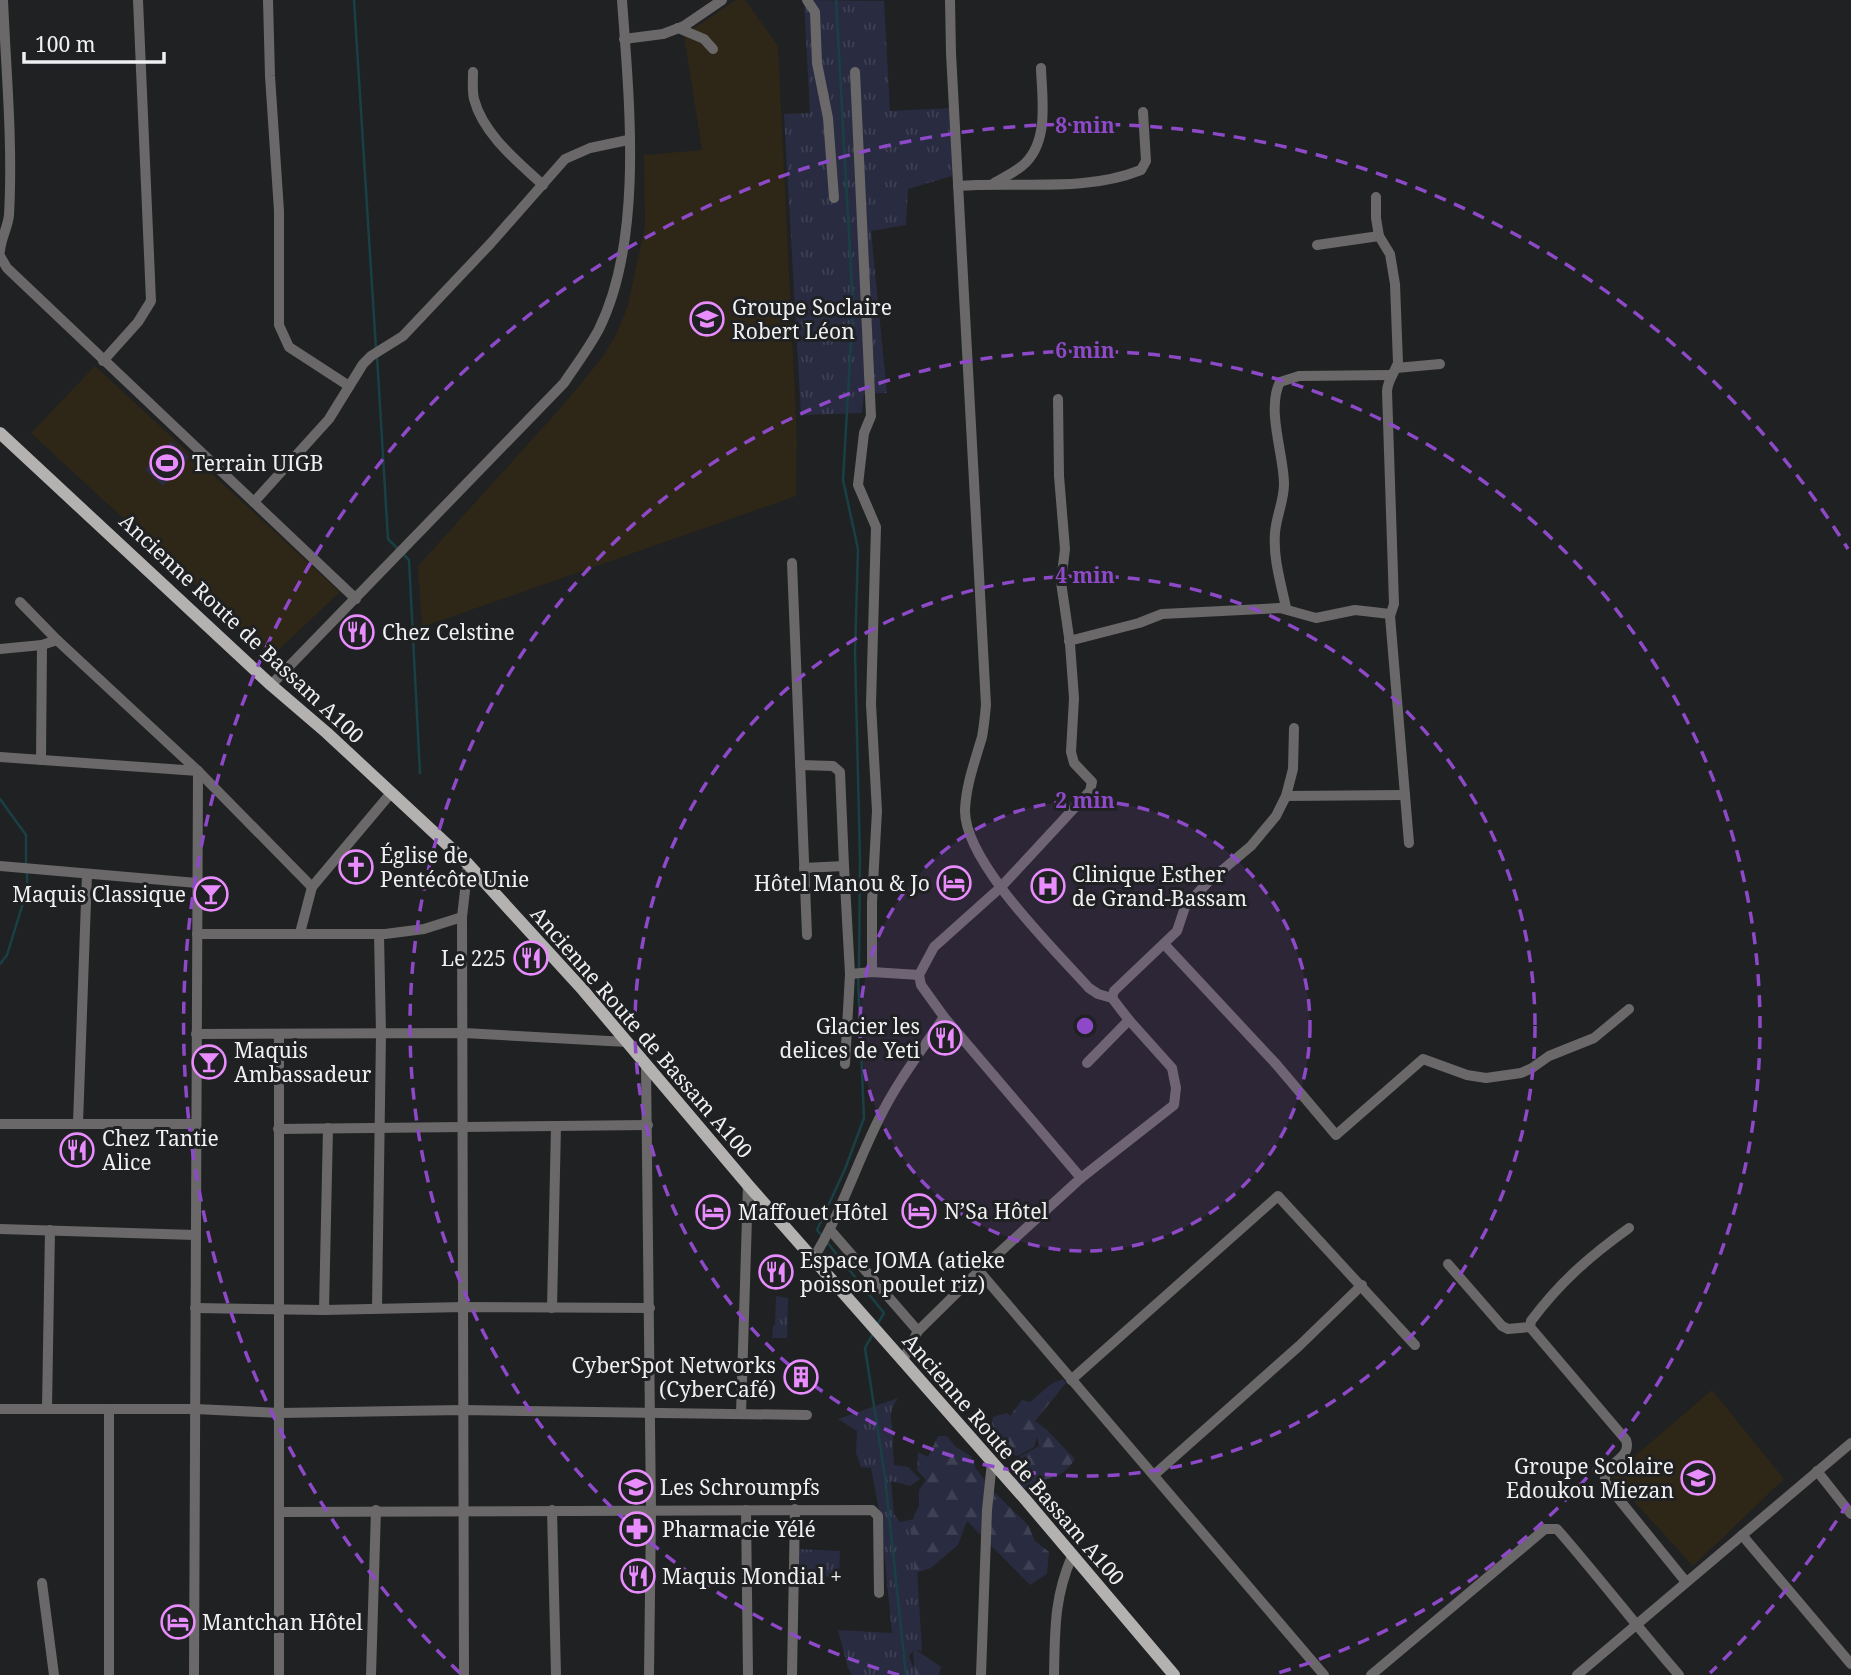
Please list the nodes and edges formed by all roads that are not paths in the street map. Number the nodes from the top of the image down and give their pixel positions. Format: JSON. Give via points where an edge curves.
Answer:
{"nodes":[{"id":1,"x":3,"y":0,"type":"edge"},
{"id":2,"x":138,"y":0,"type":"edge"},
{"id":3,"x":268,"y":0,"type":"edge"},
{"id":4,"x":622,"y":0,"type":"edge"},
{"id":5,"x":722,"y":0,"type":"edge"},
{"id":6,"x":807,"y":0,"type":"edge"},
{"id":7,"x":950,"y":0,"type":"edge"},
{"id":8,"x":678,"y":29,"type":"junction"},
{"id":9,"x":624,"y":39,"type":"junction"},
{"id":10,"x":713,"y":48,"type":"dead end"},
{"id":11,"x":1041,"y":68,"type":"dead end"},
{"id":12,"x":473,"y":72,"type":"dead end"},
{"id":13,"x":855,"y":72,"type":"dead end"},
{"id":14,"x":1143,"y":111,"type":"dead end"},
{"id":15,"x":628,"y":140,"type":"junction"},
{"id":16,"x":994,"y":183,"type":"junction"},
{"id":17,"x":542,"y":185,"type":"junction"},
{"id":18,"x":958,"y":186,"type":"junction"},
{"id":19,"x":1376,"y":197,"type":"dead end"},
{"id":20,"x":834,"y":198,"type":"dead end"},
{"id":21,"x":1379,"y":236,"type":"junction"},
{"id":22,"x":1317,"y":245,"type":"dead end"},
{"id":23,"x":0,"y":253,"type":"edge"},
{"id":24,"x":103,"y":361,"type":"junction"},
{"id":25,"x":1440,"y":364,"type":"dead end"},
{"id":26,"x":1394,"y":372,"type":"junction"},
{"id":27,"x":349,"y":386,"type":"junction"},
{"id":28,"x":1058,"y":399,"type":"dead end"},
{"id":29,"x":0,"y":433,"type":"edge"},
{"id":30,"x":254,"y":502,"type":"junction"},
{"id":31,"x":792,"y":563,"type":"dead end"},
{"id":32,"x":356,"y":599,"type":"junction"},
{"id":33,"x":20,"y":602,"type":"dead end"},
{"id":34,"x":1286,"y":608,"type":"junction"},
{"id":35,"x":1390,"y":614,"type":"junction"},
{"id":36,"x":57,"y":640,"type":"junction"},
{"id":37,"x":1069,"y":640,"type":"junction"},
{"id":38,"x":43,"y":645,"type":"junction"},
{"id":39,"x":0,"y":649,"type":"edge"},
{"id":40,"x":271,"y":685,"type":"junction"},
{"id":41,"x":1294,"y":728,"type":"dead end"},
{"id":42,"x":0,"y":757,"type":"edge"},
{"id":43,"x":41,"y":760,"type":"junction"},
{"id":44,"x":800,"y":765,"type":"junction"},
{"id":45,"x":198,"y":771,"type":"junction"},
{"id":46,"x":391,"y":793,"type":"junction"},
{"id":47,"x":1405,"y":795,"type":"junction"},
{"id":48,"x":1286,"y":796,"type":"junction"},
{"id":49,"x":1409,"y":843,"type":"dead end"},
{"id":50,"x":467,"y":863,"type":"junction"},
{"id":51,"x":0,"y":866,"type":"edge"},
{"id":52,"x":844,"y":866,"type":"junction"},
{"id":53,"x":804,"y":868,"type":"junction"},
{"id":54,"x":87,"y":874,"type":"junction"},
{"id":55,"x":197,"y":883,"type":"junction"},
{"id":56,"x":312,"y":887,"type":"junction"},
{"id":57,"x":1000,"y":887,"type":"junction"},
{"id":58,"x":462,"y":917,"type":"junction"},
{"id":59,"x":300,"y":933,"type":"junction"},
{"id":60,"x":197,"y":934,"type":"junction"},
{"id":61,"x":379,"y":934,"type":"junction"},
{"id":62,"x":807,"y":935,"type":"dead end"},
{"id":63,"x":1164,"y":944,"type":"junction"},
{"id":64,"x":872,"y":972,"type":"junction"},
{"id":65,"x":850,"y":974,"type":"junction"},
{"id":66,"x":919,"y":975,"type":"junction"},
{"id":67,"x":1112,"y":998,"type":"junction"},
{"id":68,"x":1629,"y":1009,"type":"dead end"},
{"id":69,"x":944,"y":1017,"type":"junction"},
{"id":70,"x":1129,"y":1020,"type":"junction"},
{"id":71,"x":196,"y":1034,"type":"junction"},
{"id":72,"x":279,"y":1034,"type":"junction"},
{"id":73,"x":381,"y":1034,"type":"junction"},
{"id":74,"x":464,"y":1034,"type":"junction"},
{"id":75,"x":627,"y":1042,"type":"junction"},
{"id":76,"x":1087,"y":1063,"type":"dead end"},
{"id":77,"x":845,"y":1065,"type":"dead end"},
{"id":78,"x":646,"y":1066,"type":"junction"},
{"id":79,"x":78,"y":1123,"type":"junction"},
{"id":80,"x":0,"y":1124,"type":"edge"},
{"id":81,"x":196,"y":1124,"type":"junction"},
{"id":82,"x":463,"y":1125,"type":"junction"},
{"id":83,"x":648,"y":1125,"type":"junction"},
{"id":84,"x":556,"y":1126,"type":"junction"},
{"id":85,"x":378,"y":1127,"type":"junction"},
{"id":86,"x":328,"y":1128,"type":"junction"},
{"id":87,"x":278,"y":1129,"type":"junction"},
{"id":88,"x":1081,"y":1178,"type":"junction"},
{"id":89,"x":748,"y":1185,"type":"junction"},
{"id":90,"x":1629,"y":1228,"type":"dead end"},
{"id":91,"x":0,"y":1229,"type":"edge"},
{"id":92,"x":50,"y":1230,"type":"junction"},
{"id":93,"x":831,"y":1230,"type":"junction"},
{"id":94,"x":195,"y":1235,"type":"junction"},
{"id":95,"x":813,"y":1259,"type":"junction"},
{"id":96,"x":1448,"y":1264,"type":"dead end"},
{"id":97,"x":979,"y":1271,"type":"junction"},
{"id":98,"x":1362,"y":1285,"type":"junction"},
{"id":99,"x":464,"y":1307,"type":"junction"},
{"id":100,"x":195,"y":1308,"type":"junction"},
{"id":101,"x":377,"y":1308,"type":"junction"},
{"id":102,"x":552,"y":1308,"type":"junction"},
{"id":103,"x":650,"y":1308,"type":"junction"},
{"id":104,"x":279,"y":1309,"type":"junction"},
{"id":105,"x":324,"y":1310,"type":"junction"},
{"id":106,"x":1530,"y":1327,"type":"junction"},
{"id":107,"x":918,"y":1331,"type":"junction"},
{"id":108,"x":1415,"y":1345,"type":"dead end"},
{"id":109,"x":903,"y":1360,"type":"junction"},
{"id":110,"x":1071,"y":1380,"type":"junction"},
{"id":111,"x":47,"y":1408,"type":"junction"},
{"id":112,"x":0,"y":1409,"type":"edge"},
{"id":113,"x":195,"y":1409,"type":"junction"},
{"id":114,"x":109,"y":1410,"type":"junction"},
{"id":115,"x":462,"y":1410,"type":"junction"},
{"id":116,"x":650,"y":1412,"type":"junction"},
{"id":117,"x":280,"y":1413,"type":"junction"},
{"id":118,"x":741,"y":1414,"type":"junction"},
{"id":119,"x":807,"y":1415,"type":"dead end"},
{"id":120,"x":1851,"y":1443,"type":"edge"},
{"id":121,"x":992,"y":1462,"type":"junction"},
{"id":122,"x":1816,"y":1471,"type":"junction"},
{"id":123,"x":1154,"y":1475,"type":"junction"},
{"id":124,"x":795,"y":1509,"type":"junction"},
{"id":125,"x":376,"y":1510,"type":"junction"},
{"id":126,"x":463,"y":1510,"type":"junction"},
{"id":127,"x":552,"y":1510,"type":"junction"},
{"id":128,"x":746,"y":1510,"type":"junction"},
{"id":129,"x":279,"y":1511,"type":"junction"},
{"id":130,"x":651,"y":1511,"type":"junction"},
{"id":131,"x":1851,"y":1514,"type":"edge"},
{"id":132,"x":1742,"y":1535,"type":"junction"},
{"id":133,"x":1072,"y":1556,"type":"junction"},
{"id":134,"x":1686,"y":1582,"type":"junction"},
{"id":135,"x":42,"y":1583,"type":"dead end"},
{"id":136,"x":879,"y":1593,"type":"dead end"},
{"id":137,"x":1636,"y":1626,"type":"junction"},
{"id":138,"x":1851,"y":1664,"type":"edge"},
{"id":139,"x":1171,"y":1674,"type":"edge"},
{"id":140,"x":54,"y":1675,"type":"edge"},
{"id":141,"x":109,"y":1675,"type":"edge"},
{"id":142,"x":194,"y":1675,"type":"edge"},
{"id":143,"x":279,"y":1675,"type":"edge"},
{"id":144,"x":371,"y":1675,"type":"edge"},
{"id":145,"x":464,"y":1675,"type":"edge"},
{"id":146,"x":556,"y":1675,"type":"edge"},
{"id":147,"x":649,"y":1675,"type":"edge"},
{"id":148,"x":748,"y":1675,"type":"edge"},
{"id":149,"x":792,"y":1675,"type":"edge"},
{"id":150,"x":981,"y":1675,"type":"edge"},
{"id":151,"x":1054,"y":1675,"type":"edge"},
{"id":152,"x":1325,"y":1675,"type":"edge"},
{"id":153,"x":1371,"y":1675,"type":"edge"},
{"id":154,"x":1577,"y":1675,"type":"edge"},
{"id":155,"x":1679,"y":1675,"type":"edge"}],
"edges":[{"from":1,"to":23,"type":"street","via":[[9,218]]},
{"from":2,"to":24,"type":"street","via":[[151,301]]},
{"from":3,"to":27,"type":"street","via":[[279,211],[279,325],[289,347]]},
{"from":4,"to":9,"type":"street"},
{"from":5,"to":8,"type":"street"},
{"from":6,"to":20,"type":"street","via":[[815,12]]},
{"from":7,"to":18,"type":"street"},
{"from":8,"to":9,"type":"street"},
{"from":8,"to":10,"type":"street","via":[[704,39]]},
{"from":9,"to":15,"type":"street"},
{"from":11,"to":16,"type":"street","via":[[1042,120],[1033,153],[1022,166]]},
{"from":12,"to":17,"type":"street","via":[[473,96],[485,122]]},
{"from":13,"to":64,"type":"street","via":[[872,416],[864,433],[858,485],[876,527],[871,704],[877,811]]},
{"from":14,"to":16,"type":"street","via":[[1146,161],[1142,170],[1101,181]]},
{"from":15,"to":17,"type":"street","via":[[565,159]]},
{"from":15,"to":32,"type":"street","via":[[627,219],[618,276],[600,327],[583,356],[564,383]]},
{"from":16,"to":18,"type":"street"},
{"from":17,"to":27,"type":"street","via":[[403,336],[363,364]]},
{"from":18,"to":57,"type":"street","via":[[986,705],[965,811],[978,852]]},
{"from":19,"to":21,"type":"street"},
{"from":21,"to":22,"type":"street"},
{"from":21,"to":26,"type":"street","via":[[1390,254],[1395,284],[1398,363]]},
{"from":23,"to":24,"type":"street","via":[[7,268]]},
{"from":24,"to":30,"type":"street"},
{"from":25,"to":26,"type":"street"},
{"from":26,"to":34,"type":"street","via":[[1298,376],[1280,382],[1276,390],[1284,486],[1275,532],[1276,565]]},
{"from":26,"to":35,"type":"street","via":[[1387,391],[1394,604]]},
{"from":27,"to":30,"type":"street","via":[[329,419]]},
{"from":28,"to":37,"type":"street","via":[[1065,549],[1061,582]]},
{"from":29,"to":40,"type":"main road","name":"Ancienne Route de Bassam A100"},
{"from":30,"to":32,"type":"street"},
{"from":31,"to":44,"type":"street"},
{"from":32,"to":40,"type":"street"},
{"from":33,"to":36,"type":"street"},
{"from":34,"to":35,"type":"street","via":[[1316,618],[1355,610]]},
{"from":34,"to":37,"type":"street","via":[[1162,614]]},
{"from":35,"to":47,"type":"street"},
{"from":36,"to":38,"type":"street"},
{"from":36,"to":45,"type":"street"},
{"from":37,"to":57,"type":"street","via":[[1074,698],[1071,752],[1074,763],[1092,782],[1090,791]]},
{"from":38,"to":39,"type":"street"},
{"from":38,"to":43,"type":"street"},
{"from":40,"to":46,"type":"main road","name":"Ancienne Route de Bassam A100"},
{"from":41,"to":48,"type":"street","via":[[1293,769]]},
{"from":42,"to":43,"type":"street"},
{"from":43,"to":45,"type":"street"},
{"from":44,"to":52,"type":"street","via":[[833,766],[839,772]]},
{"from":44,"to":53,"type":"street"},
{"from":45,"to":55,"type":"street"},
{"from":45,"to":56,"type":"street"},
{"from":46,"to":50,"type":"main road","name":"Ancienne Route de Bassam A100"},
{"from":46,"to":56,"type":"street"},
{"from":47,"to":48,"type":"street"},
{"from":47,"to":49,"type":"street"},
{"from":48,"to":63,"type":"street","via":[[1251,846],[1185,907],[1177,931]]},
{"from":50,"to":58,"type":"street"},
{"from":50,"to":75,"type":"main road","name":"Ancienne Route de Bassam A100"},
{"from":51,"to":54,"type":"street"},
{"from":52,"to":53,"type":"street"},
{"from":52,"to":65,"type":"street"},
{"from":53,"to":62,"type":"street"},
{"from":54,"to":55,"type":"street"},
{"from":54,"to":79,"type":"street"},
{"from":55,"to":60,"type":"street"},
{"from":56,"to":59,"type":"street"},
{"from":57,"to":66,"type":"street","via":[[934,947]]},
{"from":57,"to":67,"type":"street","via":[[1090,988]]},
{"from":58,"to":61,"type":"street","via":[[424,929]]},
{"from":58,"to":74,"type":"street"},
{"from":59,"to":60,"type":"street"},
{"from":59,"to":61,"type":"street"},
{"from":60,"to":71,"type":"street"},
{"from":61,"to":73,"type":"street"},
{"from":63,"to":67,"type":"street"},
{"from":63,"to":68,"type":"street","via":[[1336,1135],[1423,1059],[1486,1078],[1521,1073],[1594,1038]]},
{"from":64,"to":65,"type":"street"},
{"from":64,"to":66,"type":"street"},
{"from":65,"to":77,"type":"street"},
{"from":66,"to":69,"type":"street"},
{"from":67,"to":70,"type":"street"},
{"from":69,"to":88,"type":"street"},
{"from":69,"to":93,"type":"street","via":[[879,1118]]},
{"from":70,"to":76,"type":"street"},
{"from":70,"to":88,"type":"street","via":[[1172,1068],[1176,1100]]},
{"from":71,"to":72,"type":"street"},
{"from":71,"to":81,"type":"street"},
{"from":72,"to":73,"type":"street"},
{"from":72,"to":87,"type":"street"},
{"from":73,"to":74,"type":"street"},
{"from":73,"to":85,"type":"street"},
{"from":74,"to":75,"type":"street"},
{"from":74,"to":82,"type":"street"},
{"from":75,"to":78,"type":"main road","name":"Ancienne Route de Bassam A100"},
{"from":78,"to":83,"type":"street"},
{"from":78,"to":89,"type":"main road","name":"Ancienne Route de Bassam A100"},
{"from":79,"to":80,"type":"street"},
{"from":79,"to":81,"type":"street"},
{"from":81,"to":94,"type":"street"},
{"from":82,"to":84,"type":"street"},
{"from":82,"to":85,"type":"street"},
{"from":82,"to":99,"type":"street"},
{"from":83,"to":84,"type":"street"},
{"from":83,"to":103,"type":"street"},
{"from":84,"to":102,"type":"street"},
{"from":85,"to":86,"type":"street"},
{"from":85,"to":101,"type":"street"},
{"from":86,"to":87,"type":"street"},
{"from":86,"to":105,"type":"street"},
{"from":87,"to":104,"type":"street"},
{"from":88,"to":97,"type":"street"},
{"from":89,"to":95,"type":"main road","name":"Ancienne Route de Bassam A100"},
{"from":89,"to":118,"type":"street"},
{"from":90,"to":106,"type":"street","via":[[1553,1290]]},
{"from":91,"to":92,"type":"street"},
{"from":92,"to":94,"type":"street"},
{"from":92,"to":111,"type":"street"},
{"from":93,"to":95,"type":"street"},
{"from":93,"to":107,"type":"street"},
{"from":94,"to":100,"type":"street"},
{"from":95,"to":109,"type":"main road","name":"Ancienne Route de Bassam A100"},
{"from":96,"to":106,"type":"street","via":[[1502,1326]]},
{"from":97,"to":107,"type":"street"},
{"from":97,"to":110,"type":"street"},
{"from":98,"to":108,"type":"street"},
{"from":98,"to":110,"type":"street","via":[[1278,1196]]},
{"from":98,"to":123,"type":"street"},
{"from":99,"to":101,"type":"street"},
{"from":99,"to":102,"type":"street"},
{"from":99,"to":115,"type":"street"},
{"from":100,"to":104,"type":"street"},
{"from":100,"to":113,"type":"street"},
{"from":101,"to":105,"type":"street"},
{"from":102,"to":103,"type":"street"},
{"from":103,"to":116,"type":"street"},
{"from":104,"to":105,"type":"street"},
{"from":104,"to":117,"type":"street"},
{"from":106,"to":134,"type":"street","via":[[1626,1440],[1626,1452],[1608,1468],[1605,1482]]},
{"from":107,"to":109,"type":"street"},
{"from":109,"to":121,"type":"main road","name":"Ancienne Route de Bassam A100"},
{"from":110,"to":123,"type":"street"},
{"from":111,"to":112,"type":"street"},
{"from":111,"to":114,"type":"street"},
{"from":113,"to":114,"type":"street"},
{"from":113,"to":117,"type":"street"},
{"from":113,"to":142,"type":"street"},
{"from":114,"to":141,"type":"street"},
{"from":115,"to":116,"type":"street"},
{"from":115,"to":117,"type":"street"},
{"from":115,"to":126,"type":"street"},
{"from":116,"to":118,"type":"street"},
{"from":116,"to":130,"type":"street"},
{"from":117,"to":129,"type":"street"},
{"from":118,"to":119,"type":"street"},
{"from":120,"to":122,"type":"street"},
{"from":121,"to":133,"type":"main road","name":"Ancienne Route de Bassam A100"},
{"from":121,"to":150,"type":"street"},
{"from":122,"to":131,"type":"street"},
{"from":122,"to":132,"type":"street"},
{"from":123,"to":152,"type":"street"},
{"from":124,"to":128,"type":"street"},
{"from":124,"to":136,"type":"street","via":[[875,1512]]},
{"from":124,"to":149,"type":"street"},
{"from":125,"to":126,"type":"street"},
{"from":125,"to":129,"type":"street"},
{"from":125,"to":144,"type":"street"},
{"from":126,"to":127,"type":"street"},
{"from":126,"to":145,"type":"street"},
{"from":127,"to":130,"type":"street"},
{"from":127,"to":146,"type":"street"},
{"from":128,"to":130,"type":"street"},
{"from":128,"to":148,"type":"street"},
{"from":129,"to":143,"type":"street"},
{"from":130,"to":147,"type":"street"},
{"from":132,"to":134,"type":"street"},
{"from":132,"to":138,"type":"street"},
{"from":133,"to":139,"type":"main road","name":"Ancienne Route de Bassam A100"},
{"from":133,"to":151,"type":"street","via":[[1058,1600]]},
{"from":134,"to":137,"type":"street"},
{"from":135,"to":140,"type":"street"},
{"from":137,"to":153,"type":"street","via":[[1552,1528]]},
{"from":137,"to":154,"type":"street"},
{"from":137,"to":155,"type":"street"}]}
